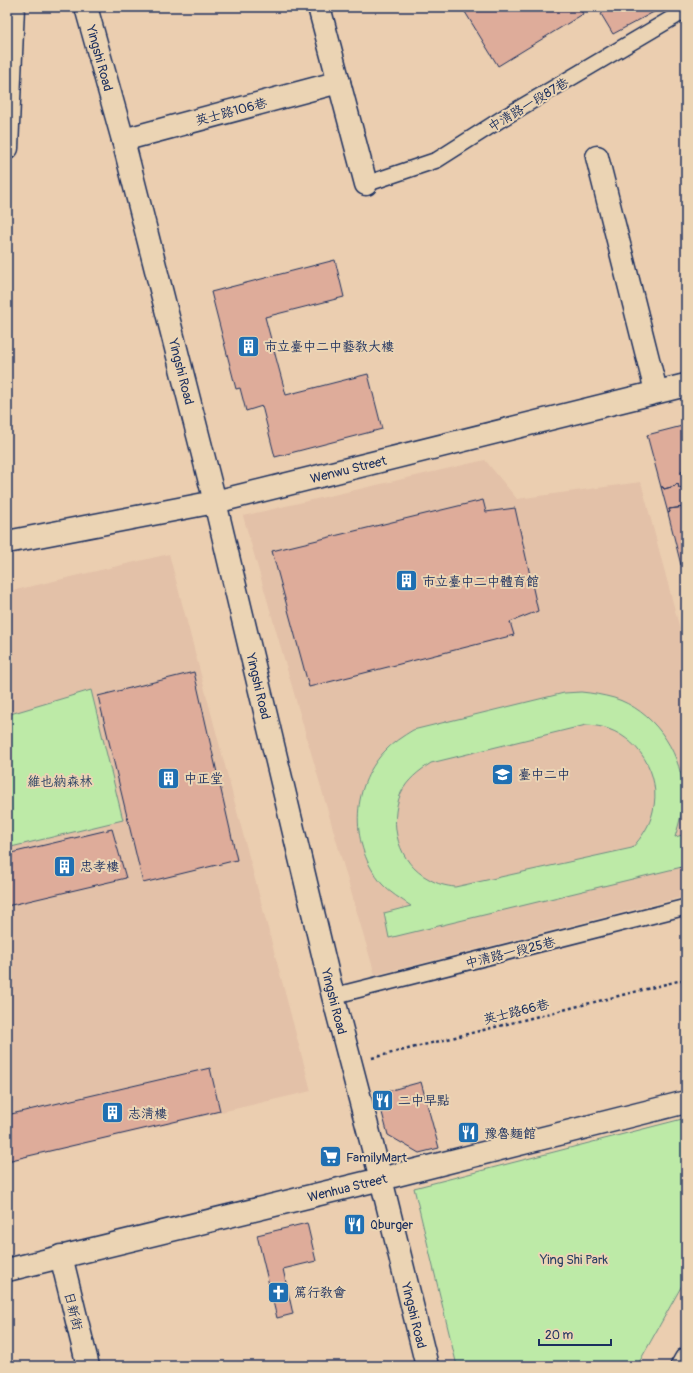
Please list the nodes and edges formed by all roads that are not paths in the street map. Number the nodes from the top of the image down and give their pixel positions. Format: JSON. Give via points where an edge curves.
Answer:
{"nodes":[{"id":1,"x":13,"y":7,"type":"edge"},
{"id":2,"x":86,"y":7,"type":"edge"},
{"id":3,"x":319,"y":7,"type":"edge"},
{"id":4,"x":686,"y":10,"type":"edge"},
{"id":5,"x":339,"y":82,"type":"junction"},
{"id":6,"x":123,"y":140,"type":"junction"},
{"id":7,"x":7,"y":148,"type":"edge"},
{"id":8,"x":597,"y":157,"type":"dead end"},
{"id":9,"x":366,"y":184,"type":"joint"},
{"id":10,"x":686,"y":385,"type":"edge"},
{"id":11,"x":656,"y":391,"type":"junction"},
{"id":12,"x":215,"y":502,"type":"junction"},
{"id":13,"x":7,"y":542,"type":"edge"},
{"id":14,"x":686,"y":907,"type":"edge"},
{"id":15,"x":333,"y":996,"type":"junction"},
{"id":16,"x":686,"y":1102,"type":"edge"},
{"id":17,"x":381,"y":1179,"type":"junction"},
{"id":18,"x":61,"y":1256,"type":"junction"},
{"id":19,"x":7,"y":1270,"type":"edge"},
{"id":20,"x":686,"y":1360,"type":"edge"},
{"id":21,"x":88,"y":1366,"type":"edge"},
{"id":22,"x":427,"y":1366,"type":"edge"},
{"id":23,"x":682,"y":1366,"type":"edge"}],
"edges":[{"from":1,"to":7,"type":"street"},
{"from":2,"to":6,"type":"street","name":"Yingshi Road"},
{"from":3,"to":5,"type":"street"},
{"from":4,"to":9,"type":"lane","name":"中清路一段87巷","via":[[437,160]]},
{"from":5,"to":6,"type":"street","name":"英士路106巷"},
{"from":5,"to":9,"type":"street"},
{"from":6,"to":12,"type":"street","name":"Yingshi Road"},
{"from":8,"to":11,"type":"street"},
{"from":10,"to":11,"type":"street","name":"Wenwu Street"},
{"from":11,"to":12,"type":"street","name":"Wenwu Street"},
{"from":12,"to":13,"type":"street","name":"Wenwu Street"},
{"from":12,"to":15,"type":"street","name":"Yingshi Road"},
{"from":14,"to":15,"type":"lane","name":"中清路一段25巷"},
{"from":15,"to":17,"type":"street","name":"Yingshi Road"},
{"from":16,"to":17,"type":"street","name":"Wenhua Street"},
{"from":17,"to":18,"type":"street","name":"Wenhua Street"},
{"from":17,"to":22,"type":"street","name":"Yingshi Road"},
{"from":18,"to":19,"type":"street","name":"Wenhua Street"},
{"from":18,"to":21,"type":"street","name":"日新街"},
{"from":20,"to":23,"type":"street"}]}
